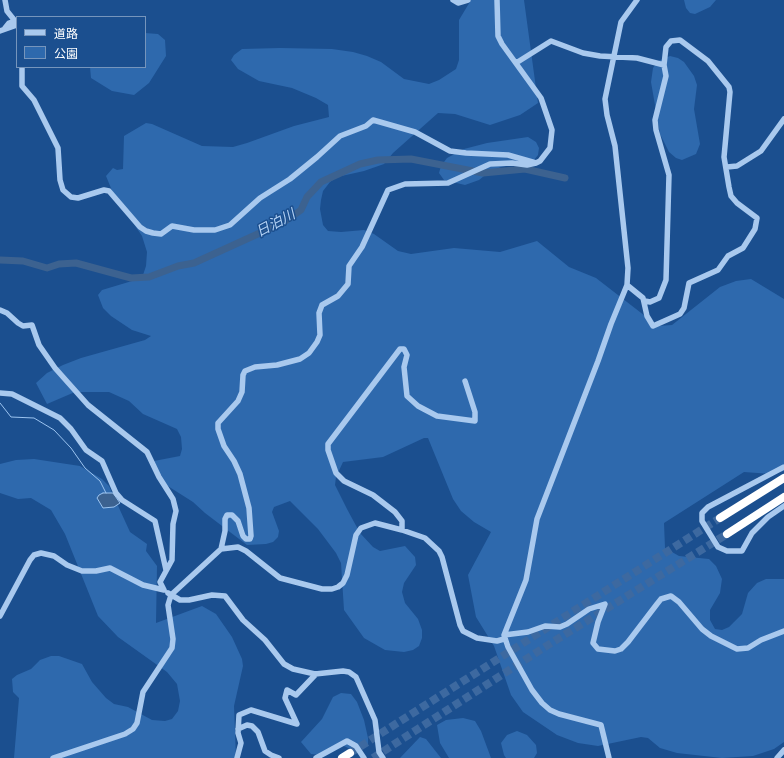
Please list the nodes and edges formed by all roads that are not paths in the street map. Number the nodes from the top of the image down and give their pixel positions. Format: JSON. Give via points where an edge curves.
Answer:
{"nodes":[{"id":1,"x":5,"y":0,"type":"edge"},
{"id":2,"x":453,"y":0,"type":"edge"},
{"id":3,"x":468,"y":0,"type":"edge"},
{"id":4,"x":497,"y":0,"type":"edge"},
{"id":5,"x":637,"y":0,"type":"edge"},
{"id":6,"x":16,"y":25,"type":"edge"},
{"id":7,"x":3,"y":29,"type":"edge"},
{"id":8,"x":614,"y":56,"type":"junction"},
{"id":9,"x":516,"y":63,"type":"junction"},
{"id":10,"x":664,"y":65,"type":"junction"},
{"id":11,"x":22,"y":68,"type":"edge"},
{"id":12,"x":784,"y":119,"type":"edge"},
{"id":13,"x":536,"y":163,"type":"junction"},
{"id":14,"x":727,"y":167,"type":"junction"},
{"id":15,"x":627,"y":285,"type":"junction"},
{"id":16,"x":645,"y":301,"type":"junction"},
{"id":17,"x":0,"y":310,"type":"edge"},
{"id":18,"x":464,"y":381,"type":"dead end"},
{"id":19,"x":0,"y":393,"type":"edge"},
{"id":20,"x":784,"y":467,"type":"edge"},
{"id":21,"x":784,"y":478,"type":"edge"},
{"id":22,"x":784,"y":497,"type":"edge"},
{"id":23,"x":784,"y":506,"type":"edge"},
{"id":24,"x":720,"y":518,"type":"tunnel mouth"},
{"id":25,"x":402,"y":530,"type":"junction"},
{"id":26,"x":727,"y":534,"type":"tunnel mouth"},
{"id":27,"x":221,"y":549,"type":"junction"},
{"id":28,"x":166,"y":570,"type":"junction"},
{"id":29,"x":164,"y":590,"type":"junction"},
{"id":30,"x":171,"y":595,"type":"junction"},
{"id":31,"x":0,"y":616,"type":"edge"},
{"id":32,"x":784,"y":631,"type":"edge"},
{"id":33,"x":504,"y":637,"type":"junction"},
{"id":34,"x":316,"y":674,"type":"junction"},
{"id":35,"x":238,"y":729,"type":"junction"},
{"id":36,"x":784,"y":750,"type":"edge"},
{"id":37,"x":350,"y":752,"type":"tunnel mouth"},
{"id":38,"x":53,"y":758,"type":"edge"},
{"id":39,"x":237,"y":758,"type":"edge"},
{"id":40,"x":279,"y":758,"type":"edge"},
{"id":41,"x":316,"y":758,"type":"edge"},
{"id":42,"x":342,"y":758,"type":"edge"},
{"id":43,"x":364,"y":758,"type":"edge"},
{"id":44,"x":383,"y":758,"type":"edge"},
{"id":45,"x":609,"y":758,"type":"edge"},
{"id":46,"x":777,"y":758,"type":"edge"}],
"edges":[{"from":1,"to":7,"type":"street","via":[[7,11],[15,20]]},
{"from":2,"to":3,"type":"street","via":[[458,3]]},
{"from":4,"to":9,"type":"street","via":[[498,36]]},
{"from":5,"to":8,"type":"street","via":[[621,22]]},
{"from":6,"to":7,"type":"street"},
{"from":8,"to":9,"type":"street","via":[[583,53],[551,41]]},
{"from":8,"to":10,"type":"street","via":[[637,58]]},
{"from":8,"to":15,"type":"street","via":[[605,99],[615,146],[628,268]]},
{"from":9,"to":13,"type":"street","via":[[541,98],[552,130],[550,148]]},
{"from":10,"to":14,"type":"street","via":[[666,47],[671,41],[680,40],[708,61],[729,87],[724,157]]},
{"from":10,"to":16,"type":"street","via":[[666,76],[655,120],[669,174],[666,280],[659,298],[650,302]]},
{"from":11,"to":13,"type":"street","via":[[22,86],[34,100],[57,144],[63,190],[71,197],[78,198],[104,190],[109,191],[140,227],[153,233],[160,234],[172,226],[215,230],[230,225],[260,198],[290,179],[340,136],[366,126],[373,120],[415,132],[450,150],[508,155]]},
{"from":12,"to":14,"type":"street","via":[[761,151],[737,166]]},
{"from":13,"to":27,"type":"street","via":[[490,164],[448,183],[405,184],[388,190],[362,247],[349,266],[348,284],[338,296],[322,305],[319,313],[320,335],[309,353],[300,360],[245,371],[238,401],[218,423],[224,446],[240,474],[249,508],[251,536],[246,540],[238,521],[232,515],[227,515]]},
{"from":14,"to":16,"type":"street","via":[[731,196],[757,218],[755,229],[743,248],[728,256],[718,270],[689,283],[684,308],[680,314],[653,326],[647,316]]},
{"from":15,"to":16,"type":"street"},
{"from":15,"to":33,"type":"street","via":[[537,519],[526,580]]},
{"from":17,"to":28,"type":"street","via":[[23,326],[32,325],[39,345],[55,368],[88,405],[147,452],[176,505],[172,560]]},
{"from":18,"to":25,"type":"street","via":[[475,412],[475,421],[438,416],[418,406],[407,396],[404,367],[407,355],[404,349],[400,349],[328,444],[336,473],[344,481],[374,495],[395,512],[402,521]]},
{"from":19,"to":28,"type":"street","via":[[12,394],[60,418],[86,450],[102,462],[116,493],[122,500],[155,521]]},
{"from":20,"to":23,"type":"street","via":[[708,507],[702,513],[702,521],[718,547],[727,551],[742,551],[752,533]]},
{"from":21,"to":24,"type":"highway"},
{"from":22,"to":26,"type":"highway"},
{"from":25,"to":27,"type":"street","via":[[375,524],[361,528],[356,535],[343,582],[332,589],[322,589],[280,578],[246,550],[238,547]]},
{"from":25,"to":33,"type":"street","via":[[425,538],[438,551],[445,566],[463,631],[477,638],[497,641]]},
{"from":27,"to":30,"type":"street"},
{"from":28,"to":29,"type":"street","via":[[160,582]]},
{"from":29,"to":30,"type":"street"},
{"from":29,"to":31,"type":"street","via":[[143,585],[110,568],[82,571],[54,556],[41,553],[34,555],[30,560]]},
{"from":30,"to":34,"type":"street","via":[[180,600],[212,595],[225,596],[243,620],[265,640],[284,664],[293,669]]},
{"from":30,"to":38,"type":"street","via":[[168,605],[172,648],[143,692],[137,723],[125,734]]},
{"from":32,"to":33,"type":"street","via":[[748,648],[737,649],[702,630],[671,596],[661,599],[628,642],[615,651],[598,649],[593,643],[605,604],[589,609],[560,627],[545,626]]},
{"from":33,"to":45,"type":"street","via":[[532,690],[550,710],[601,725]]},
{"from":34,"to":35,"type":"street","via":[[296,695],[287,690],[285,698],[296,724],[251,710],[239,715]]},
{"from":34,"to":44,"type":"street","via":[[343,671],[356,677],[375,720],[379,752]]},
{"from":35,"to":39,"type":"street","via":[[241,743]]},
{"from":35,"to":40,"type":"street","via":[[247,725],[252,726],[258,732],[265,751]]},
{"from":36,"to":46,"type":"street"},
{"from":37,"to":42,"type":"highway"},
{"from":41,"to":43,"type":"street","via":[[346,741],[356,746]]}]}
